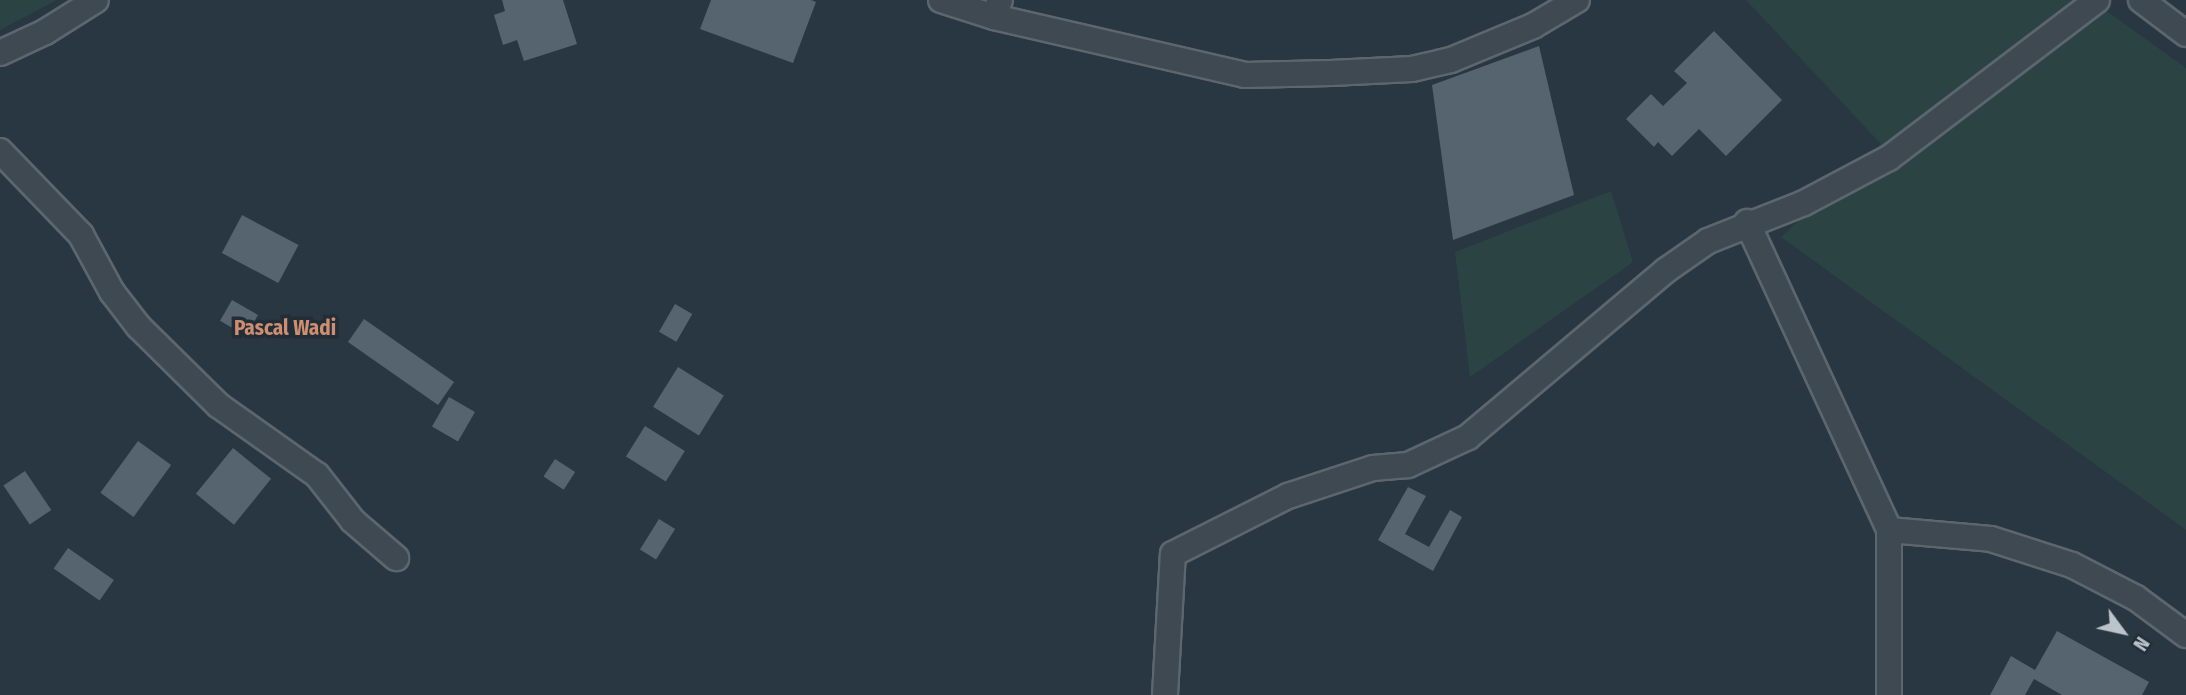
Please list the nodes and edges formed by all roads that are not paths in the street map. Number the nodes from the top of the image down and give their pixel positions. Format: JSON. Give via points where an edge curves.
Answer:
{"nodes":[{"id":1,"x":96,"y":0,"type":"edge"},
{"id":2,"x":941,"y":0,"type":"edge"},
{"id":3,"x":1577,"y":0,"type":"edge"},
{"id":4,"x":2097,"y":0,"type":"edge"},
{"id":5,"x":2141,"y":0,"type":"edge"},
{"id":6,"x":997,"y":9,"type":"edge"},
{"id":7,"x":2186,"y":34,"type":"edge"},
{"id":8,"x":0,"y":53,"type":"edge"},
{"id":9,"x":0,"y":151,"type":"edge"},
{"id":10,"x":1747,"y":222,"type":"junction"},
{"id":11,"x":1889,"y":530,"type":"junction"},
{"id":12,"x":396,"y":558,"type":"dead end"},
{"id":13,"x":2186,"y":635,"type":"edge"},
{"id":14,"x":1165,"y":695,"type":"edge"},
{"id":15,"x":1889,"y":695,"type":"edge"}],
"edges":[{"from":1,"to":8,"type":"street","via":[[45,33]]},
{"from":2,"to":6,"type":"street"},
{"from":3,"to":6,"type":"street","via":[[1533,26],[1451,60],[1412,69],[1245,75]]},
{"from":4,"to":10,"type":"street","via":[[1889,158],[1804,203]]},
{"from":5,"to":7,"type":"street"},
{"from":9,"to":12,"type":"street","via":[[81,235],[112,292],[139,327],[218,405],[317,475],[353,521]]},
{"from":10,"to":11,"type":"street"},
{"from":10,"to":14,"type":"street","via":[[1708,241],[1665,271],[1468,437],[1408,465],[1373,468],[1288,496],[1173,554]]},
{"from":11,"to":13,"type":"street","via":[[1991,539],[2072,565],[2136,598]]},
{"from":11,"to":15,"type":"street"}]}
